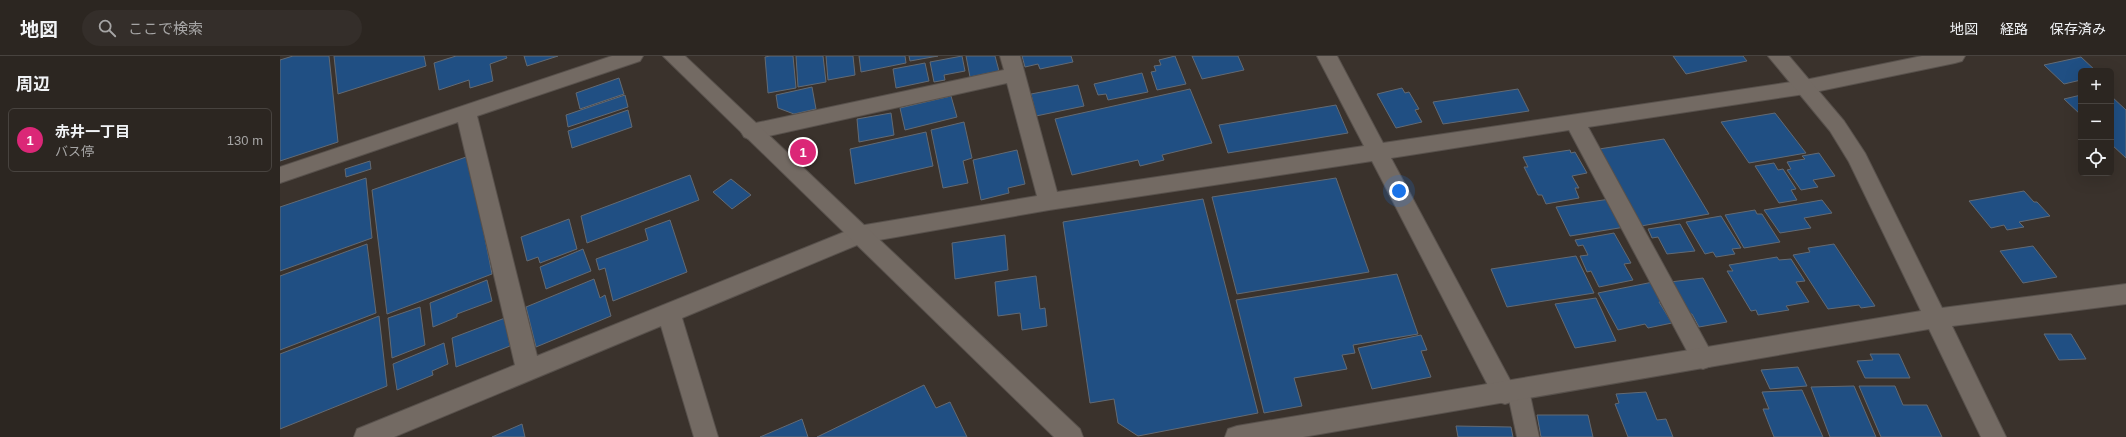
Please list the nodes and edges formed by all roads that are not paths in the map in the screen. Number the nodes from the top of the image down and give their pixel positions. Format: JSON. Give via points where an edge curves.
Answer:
{"nodes":[{"id":1,"x":633,"y":56,"type":"edge"},
{"id":2,"x":673,"y":56,"type":"edge"},
{"id":3,"x":1327,"y":56,"type":"edge"},
{"id":4,"x":1778,"y":56,"type":"edge"},
{"id":5,"x":1955,"y":56,"type":"edge"},
{"id":6,"x":1012,"y":65,"type":"edge"},
{"id":7,"x":1805,"y":87,"type":"junction"},
{"id":8,"x":466,"y":112,"type":"junction"},
{"id":9,"x":1576,"y":122,"type":"junction"},
{"id":10,"x":751,"y":132,"type":"junction"},
{"id":11,"x":1378,"y":151,"type":"junction"},
{"id":12,"x":280,"y":175,"type":"edge"},
{"id":13,"x":1048,"y":202,"type":"junction"},
{"id":14,"x":859,"y":235,"type":"junction"},
{"id":15,"x":2126,"y":294,"type":"edge"},
{"id":16,"x":669,"y":313,"type":"junction"},
{"id":17,"x":1937,"y":318,"type":"junction"},
{"id":18,"x":1703,"y":359,"type":"junction"},
{"id":19,"x":528,"y":370,"type":"junction"},
{"id":20,"x":1512,"y":392,"type":"junction"},
{"id":21,"x":366,"y":437,"type":"edge"},
{"id":22,"x":706,"y":437,"type":"edge"},
{"id":23,"x":1071,"y":437,"type":"edge"},
{"id":24,"x":1237,"y":437,"type":"edge"},
{"id":25,"x":1528,"y":437,"type":"edge"},
{"id":26,"x":1994,"y":437,"type":"edge"}],
"edges":[{"from":1,"to":8,"type":"street"},
{"from":2,"to":10,"type":"street"},
{"from":3,"to":11,"type":"street"},
{"from":4,"to":7,"type":"street"},
{"from":5,"to":7,"type":"street"},
{"from":6,"to":10,"type":"street"},
{"from":6,"to":13,"type":"street"},
{"from":7,"to":9,"type":"street"},
{"from":7,"to":17,"type":"street","via":[[1837,126],[1858,158]]},
{"from":8,"to":12,"type":"street"},
{"from":8,"to":19,"type":"street"},
{"from":9,"to":11,"type":"street"},
{"from":9,"to":18,"type":"street"},
{"from":10,"to":14,"type":"street"},
{"from":11,"to":13,"type":"street"},
{"from":11,"to":20,"type":"street"},
{"from":13,"to":14,"type":"street"},
{"from":14,"to":16,"type":"street"},
{"from":14,"to":23,"type":"street"},
{"from":15,"to":17,"type":"street"},
{"from":16,"to":19,"type":"street"},
{"from":16,"to":22,"type":"street"},
{"from":17,"to":18,"type":"street"},
{"from":17,"to":26,"type":"street"},
{"from":18,"to":20,"type":"street"},
{"from":19,"to":21,"type":"street"},
{"from":20,"to":24,"type":"street"},
{"from":20,"to":25,"type":"lane"}]}
